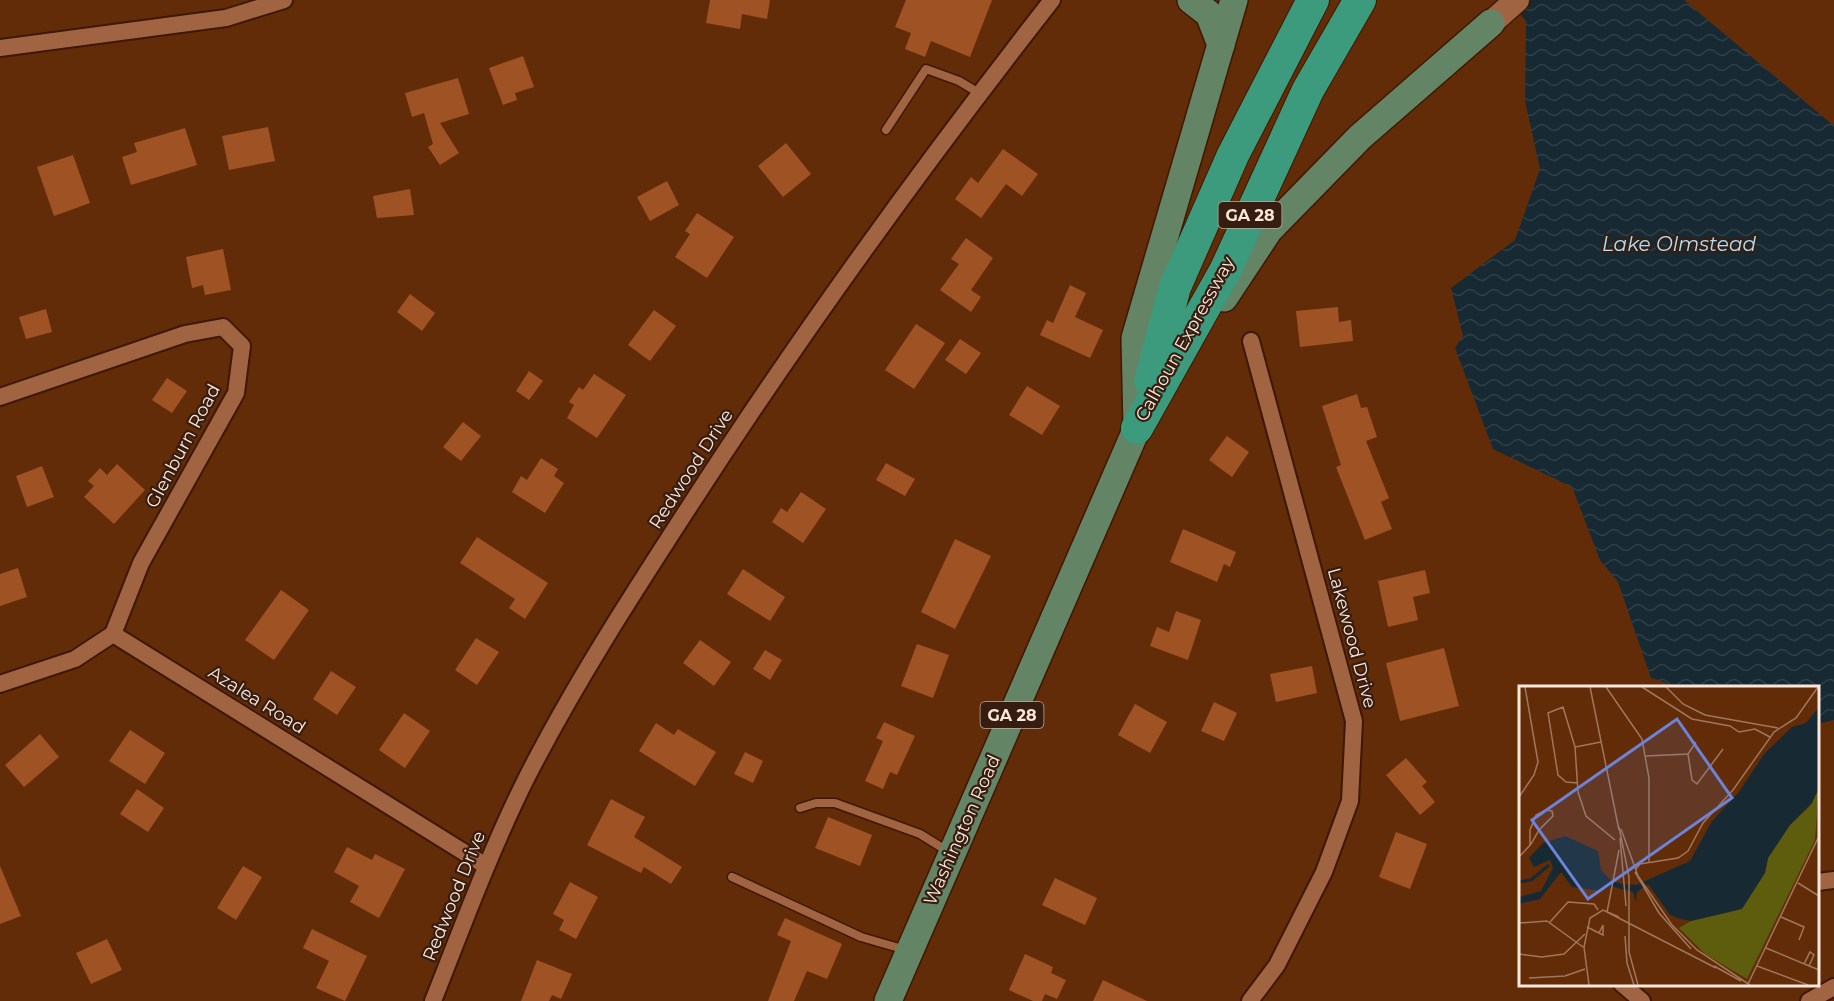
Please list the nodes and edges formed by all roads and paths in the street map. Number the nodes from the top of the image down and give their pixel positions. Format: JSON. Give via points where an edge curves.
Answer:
{"nodes":[{"id":1,"x":284,"y":0,"type":"edge"},
{"id":2,"x":1052,"y":0,"type":"edge"},
{"id":3,"x":1191,"y":0,"type":"edge"},
{"id":4,"x":1234,"y":0,"type":"edge"},
{"id":5,"x":1312,"y":0,"type":"edge"},
{"id":6,"x":1360,"y":0,"type":"edge"},
{"id":7,"x":1517,"y":0,"type":"edge"},
{"id":8,"x":1491,"y":23,"type":"joint"},
{"id":9,"x":1221,"y":45,"type":"junction"},
{"id":10,"x":0,"y":48,"type":"edge"},
{"id":11,"x":979,"y":93,"type":"junction"},
{"id":12,"x":886,"y":130,"type":"dead end"},
{"id":13,"x":1251,"y":340,"type":"dead end"},
{"id":14,"x":0,"y":397,"type":"edge"},
{"id":15,"x":1137,"y":428,"type":"junction"},
{"id":16,"x":113,"y":634,"type":"junction"},
{"id":17,"x":0,"y":684,"type":"edge"},
{"id":18,"x":800,"y":808,"type":"dead end"},
{"id":19,"x":952,"y":853,"type":"junction"},
{"id":20,"x":486,"y":866,"type":"junction"},
{"id":21,"x":732,"y":877,"type":"dead end"},
{"id":22,"x":1834,"y":880,"type":"edge"},
{"id":23,"x":1819,"y":882,"type":"edge"},
{"id":24,"x":910,"y":951,"type":"junction"},
{"id":25,"x":1624,"y":986,"type":"edge"},
{"id":26,"x":1834,"y":987,"type":"edge"},
{"id":27,"x":433,"y":1001,"type":"edge"},
{"id":28,"x":888,"y":1001,"type":"edge"},
{"id":29,"x":1251,"y":1001,"type":"edge"},
{"id":30,"x":1642,"y":1001,"type":"edge"},
{"id":31,"x":1809,"y":1001,"type":"edge"}],
"edges":[{"from":1,"to":10,"type":"street","via":[[226,18]]},
{"from":2,"to":11,"type":"street","name":"Redwood Drive"},
{"from":3,"to":9,"type":"main road","via":[[1209,14]]},
{"from":4,"to":9,"type":"main road"},
{"from":5,"to":15,"type":"highway","name":"Calhoun Expressway","number":"GA 28","via":[[1233,155],[1175,287]]},
{"from":6,"to":15,"type":"highway","name":"Calhoun Expressway","number":"GA 28","via":[[1308,90],[1226,269]]},
{"from":7,"to":8,"type":"main road"},
{"from":8,"to":15,"type":"main road","via":[[1360,137],[1269,230]]},
{"from":9,"to":15,"type":"main road","via":[[1135,338]]},
{"from":11,"to":12,"type":"lane","via":[[926,69]]},
{"from":11,"to":20,"type":"street","name":"Redwood Drive","via":[[733,440],[590,662],[527,777]]},
{"from":13,"to":29,"type":"street","name":"Lakewood Drive","via":[[1354,721],[1350,801],[1328,861],[1277,965]]},
{"from":14,"to":16,"type":"street","name":"Glenburn Road","via":[[185,334],[223,327],[242,346],[237,393],[141,563]]},
{"from":15,"to":19,"type":"main road","name":"Washington Road","number":"GA 28"},
{"from":16,"to":17,"type":"street","via":[[75,659]]},
{"from":16,"to":20,"type":"street","name":"Azalea Road"},
{"from":18,"to":19,"type":"lane","via":[[835,803],[920,834]]},
{"from":19,"to":24,"type":"main road","name":"Washington Road","number":"GA 28"},
{"from":20,"to":27,"type":"street","name":"Redwood Drive"},
{"from":21,"to":24,"type":"lane","via":[[861,937]]},
{"from":22,"to":23,"type":"street"},
{"from":24,"to":28,"type":"main road","name":"Washington Road","number":"GA 28"},
{"from":25,"to":30,"type":"street"},
{"from":26,"to":31,"type":"street"}]}
